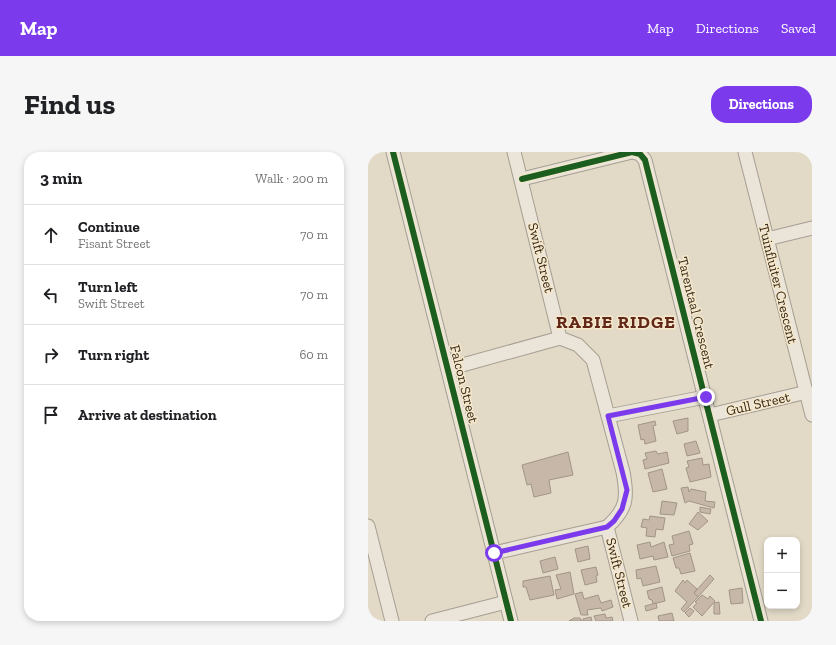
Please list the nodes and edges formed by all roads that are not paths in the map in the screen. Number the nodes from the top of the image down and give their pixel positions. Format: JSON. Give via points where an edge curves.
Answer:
{"nodes":[{"id":1,"x":392,"y":152,"type":"edge"},
{"id":2,"x":514,"y":152,"type":"edge"},
{"id":3,"x":745,"y":152,"type":"edge"},
{"id":4,"x":522,"y":179,"type":"junction"},
{"id":5,"x":812,"y":228,"type":"edge"},
{"id":6,"x":767,"y":239,"type":"junction"},
{"id":7,"x":560,"y":338,"type":"junction"},
{"id":8,"x":448,"y":368,"type":"junction"},
{"id":9,"x":807,"y":392,"type":"junction"},
{"id":10,"x":706,"y":397,"type":"junction"},
{"id":11,"x":710,"y":415,"type":"junction"},
{"id":12,"x":812,"y":415,"type":"edge"},
{"id":13,"x":608,"y":416,"type":"junction"},
{"id":14,"x":368,"y":526,"type":"edge"},
{"id":15,"x":607,"y":527,"type":"junction"},
{"id":16,"x":494,"y":553,"type":"junction"},
{"id":17,"x":506,"y":602,"type":"junction"},
{"id":18,"x":392,"y":621,"type":"edge"},
{"id":19,"x":432,"y":621,"type":"edge"},
{"id":20,"x":511,"y":621,"type":"edge"},
{"id":21,"x":631,"y":621,"type":"edge"},
{"id":22,"x":761,"y":621,"type":"edge"}],
"edges":[{"from":1,"to":8,"type":"street","name":"Falcon Street"},
{"from":2,"to":4,"type":"street","name":"Swift Street"},
{"from":3,"to":6,"type":"street","name":"Tuinfluiter Crescent"},
{"from":4,"to":7,"type":"street","name":"Swift Street"},
{"from":4,"to":10,"type":"street","name":"Tarentaal Crescent","via":[[632,152],[643,157]]},
{"from":5,"to":6,"type":"street"},
{"from":6,"to":9,"type":"street","name":"Tuinfluiter Crescent"},
{"from":7,"to":8,"type":"street"},
{"from":7,"to":13,"type":"street","name":"Swift Street","via":[[578,345],[590,355]]},
{"from":8,"to":16,"type":"street","name":"Falcon Street"},
{"from":9,"to":11,"type":"street","name":"Gull Street"},
{"from":9,"to":12,"type":"street","name":"Tuinfluiter Crescent"},
{"from":10,"to":11,"type":"street","name":"Tarentaal Crescent"},
{"from":10,"to":13,"type":"street"},
{"from":11,"to":22,"type":"street","name":"Tarentaal Crescent"},
{"from":13,"to":15,"type":"street","name":"Swift Street","via":[[627,490],[622,509]]},
{"from":14,"to":18,"type":"street"},
{"from":15,"to":16,"type":"street"},
{"from":15,"to":21,"type":"street","name":"Swift Street"},
{"from":16,"to":17,"type":"street","name":"Falcon Street"},
{"from":17,"to":19,"type":"street"},
{"from":17,"to":20,"type":"street","name":"Falcon Street"}]}
